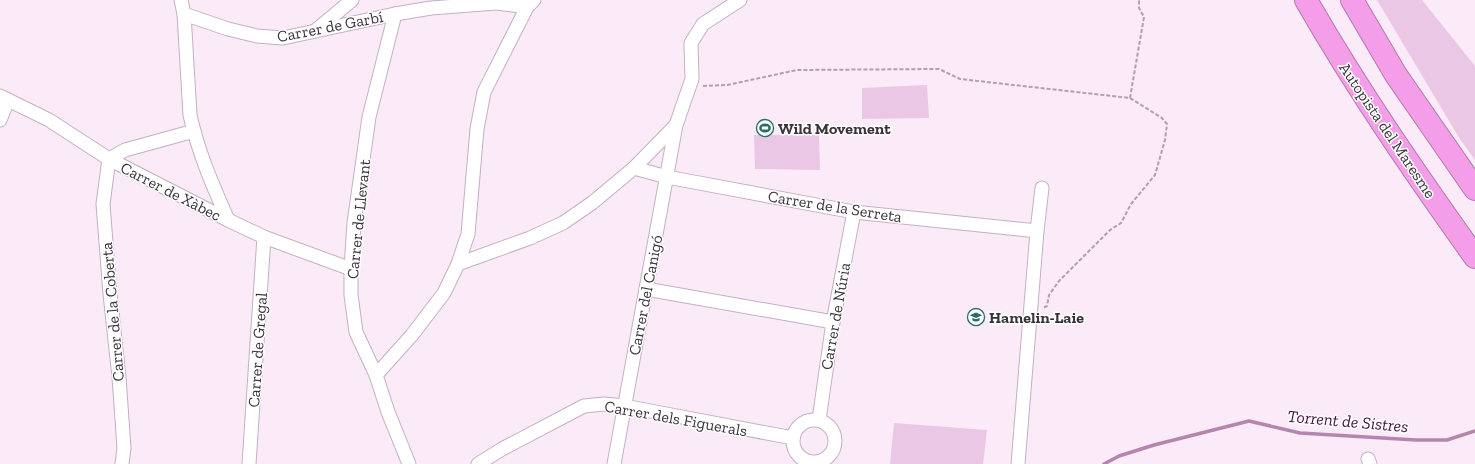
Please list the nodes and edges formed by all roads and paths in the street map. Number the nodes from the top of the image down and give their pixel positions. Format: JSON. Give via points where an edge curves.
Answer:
{"nodes":[{"id":1,"x":181,"y":0,"type":"edge"},
{"id":2,"x":352,"y":0,"type":"edge"},
{"id":3,"x":740,"y":0,"type":"edge"},
{"id":4,"x":1139,"y":0,"type":"edge"},
{"id":5,"x":1306,"y":0,"type":"edge"},
{"id":6,"x":1352,"y":0,"type":"edge"},
{"id":7,"x":530,"y":3,"type":"edge"},
{"id":8,"x":184,"y":14,"type":"junction"},
{"id":9,"x":395,"y":14,"type":"junction"},
{"id":10,"x":313,"y":32,"type":"junction"},
{"id":11,"x":692,"y":79,"type":"junction"},
{"id":12,"x":4,"y":98,"type":"edge"},
{"id":13,"x":1130,"y":98,"type":"junction"},
{"id":14,"x":0,"y":120,"type":"edge"},
{"id":15,"x":676,"y":126,"type":"junction"},
{"id":16,"x":194,"y":131,"type":"junction"},
{"id":17,"x":109,"y":160,"type":"junction"},
{"id":18,"x":634,"y":168,"type":"junction"},
{"id":19,"x":667,"y":177,"type":"junction"},
{"id":20,"x":1042,"y":188,"type":"dead end"},
{"id":21,"x":1475,"y":189,"type":"edge"},
{"id":22,"x":854,"y":212,"type":"junction"},
{"id":23,"x":228,"y":220,"type":"junction"},
{"id":24,"x":1037,"y":231,"type":"junction"},
{"id":25,"x":264,"y":237,"type":"junction"},
{"id":26,"x":1475,"y":257,"type":"edge"},
{"id":27,"x":458,"y":264,"type":"junction"},
{"id":28,"x":351,"y":269,"type":"junction"},
{"id":29,"x":646,"y":289,"type":"junction"},
{"id":30,"x":1030,"y":318,"type":"junction"},
{"id":31,"x":833,"y":322,"type":"junction"},
{"id":32,"x":376,"y":375,"type":"junction"},
{"id":33,"x":624,"y":406,"type":"junction"},
{"id":34,"x":819,"y":420,"type":"junction"},
{"id":35,"x":793,"y":438,"type":"junction"},
{"id":36,"x":815,"y":463,"type":"edge"},
{"id":37,"x":122,"y":464,"type":"edge"},
{"id":38,"x":249,"y":464,"type":"edge"},
{"id":39,"x":409,"y":464,"type":"edge"},
{"id":40,"x":478,"y":464,"type":"edge"},
{"id":41,"x":614,"y":464,"type":"edge"},
{"id":42,"x":1018,"y":464,"type":"edge"}],
"edges":[{"from":1,"to":8,"type":"street"},
{"from":2,"to":10,"type":"street"},
{"from":3,"to":11,"type":"street","via":[[703,24],[699,30],[691,44]]},
{"from":4,"to":13,"type":"path","via":[[1139,8],[1144,17]]},
{"from":5,"to":26,"type":"highway","name":"Autopista del Maresme","via":[[1339,57]]},
{"from":6,"to":21,"type":"highway","via":[[1396,75]]},
{"from":7,"to":9,"type":"street","name":"Carrer de Garbí","via":[[431,8]]},
{"from":7,"to":27,"type":"street","via":[[484,92],[477,129],[468,234]]},
{"from":8,"to":10,"type":"street","name":"Carrer de Garbí","via":[[256,36],[284,38]]},
{"from":8,"to":16,"type":"street","via":[[190,115]]},
{"from":9,"to":10,"type":"street","name":"Carrer de Garbí"},
{"from":9,"to":28,"type":"street","name":"Carrer de Llevant","via":[[369,116],[354,223]]},
{"from":11,"to":13,"type":"path","via":[[704,87],[727,85],[797,70],[939,69],[960,79]]},
{"from":11,"to":15,"type":"street","name":"Carrer del Canigó"},
{"from":12,"to":14,"type":"street"},
{"from":12,"to":17,"type":"street","name":"Carrer de Xàbec","via":[[49,120]]},
{"from":13,"to":30,"type":"path","via":[[1162,118],[1167,124],[1166,140],[1155,174],[1131,204],[1121,223],[1110,230],[1059,281],[1049,295],[1048,306]]},
{"from":15,"to":18,"type":"street"},
{"from":15,"to":19,"type":"street","name":"Carrer del Canigó"},
{"from":16,"to":17,"type":"street","via":[[125,150]]},
{"from":16,"to":23,"type":"street","via":[[204,166]]},
{"from":17,"to":23,"type":"street","name":"Carrer de Xàbec"},
{"from":17,"to":37,"type":"street","name":"Carrer de la Coberta","via":[[103,204],[124,448]]},
{"from":18,"to":19,"type":"street","name":"Carrer de la Serreta"},
{"from":18,"to":27,"type":"street","via":[[564,223]]},
{"from":19,"to":22,"type":"street","name":"Carrer de la Serreta"},
{"from":19,"to":29,"type":"street","name":"Carrer del Canigó"},
{"from":20,"to":24,"type":"street"},
{"from":22,"to":24,"type":"street","name":"Carrer de la Serreta"},
{"from":22,"to":31,"type":"street","name":"Carrer de Núria"},
{"from":23,"to":25,"type":"street","name":"Carrer de Xàbec"},
{"from":24,"to":30,"type":"street"},
{"from":25,"to":28,"type":"street","name":"Carrer de Xàbec"},
{"from":25,"to":38,"type":"street","name":"Carrer de Gregal"},
{"from":27,"to":32,"type":"street","via":[[444,292],[412,335]]},
{"from":28,"to":32,"type":"street","name":"Carrer de Llevant","via":[[351,296],[356,332]]},
{"from":29,"to":31,"type":"street"},
{"from":29,"to":33,"type":"street","name":"Carrer del Canigó"},
{"from":30,"to":42,"type":"street"},
{"from":31,"to":34,"type":"street","name":"Carrer de Núria"},
{"from":32,"to":39,"type":"street","name":"Carrer de Llevant"},
{"from":33,"to":35,"type":"street","name":"Carrer dels Figuerals"},
{"from":33,"to":40,"type":"street","name":"Carrer dels Figuerals","via":[[584,406]]},
{"from":33,"to":41,"type":"street","name":"Carrer del Canigó"},
{"from":34,"to":35,"type":"street","via":[[806,421],[800,425]]},
{"from":34,"to":36,"type":"street","via":[[830,428],[835,440],[831,454]]},
{"from":35,"to":36,"type":"street","via":[[793,448],[799,457]]}]}
